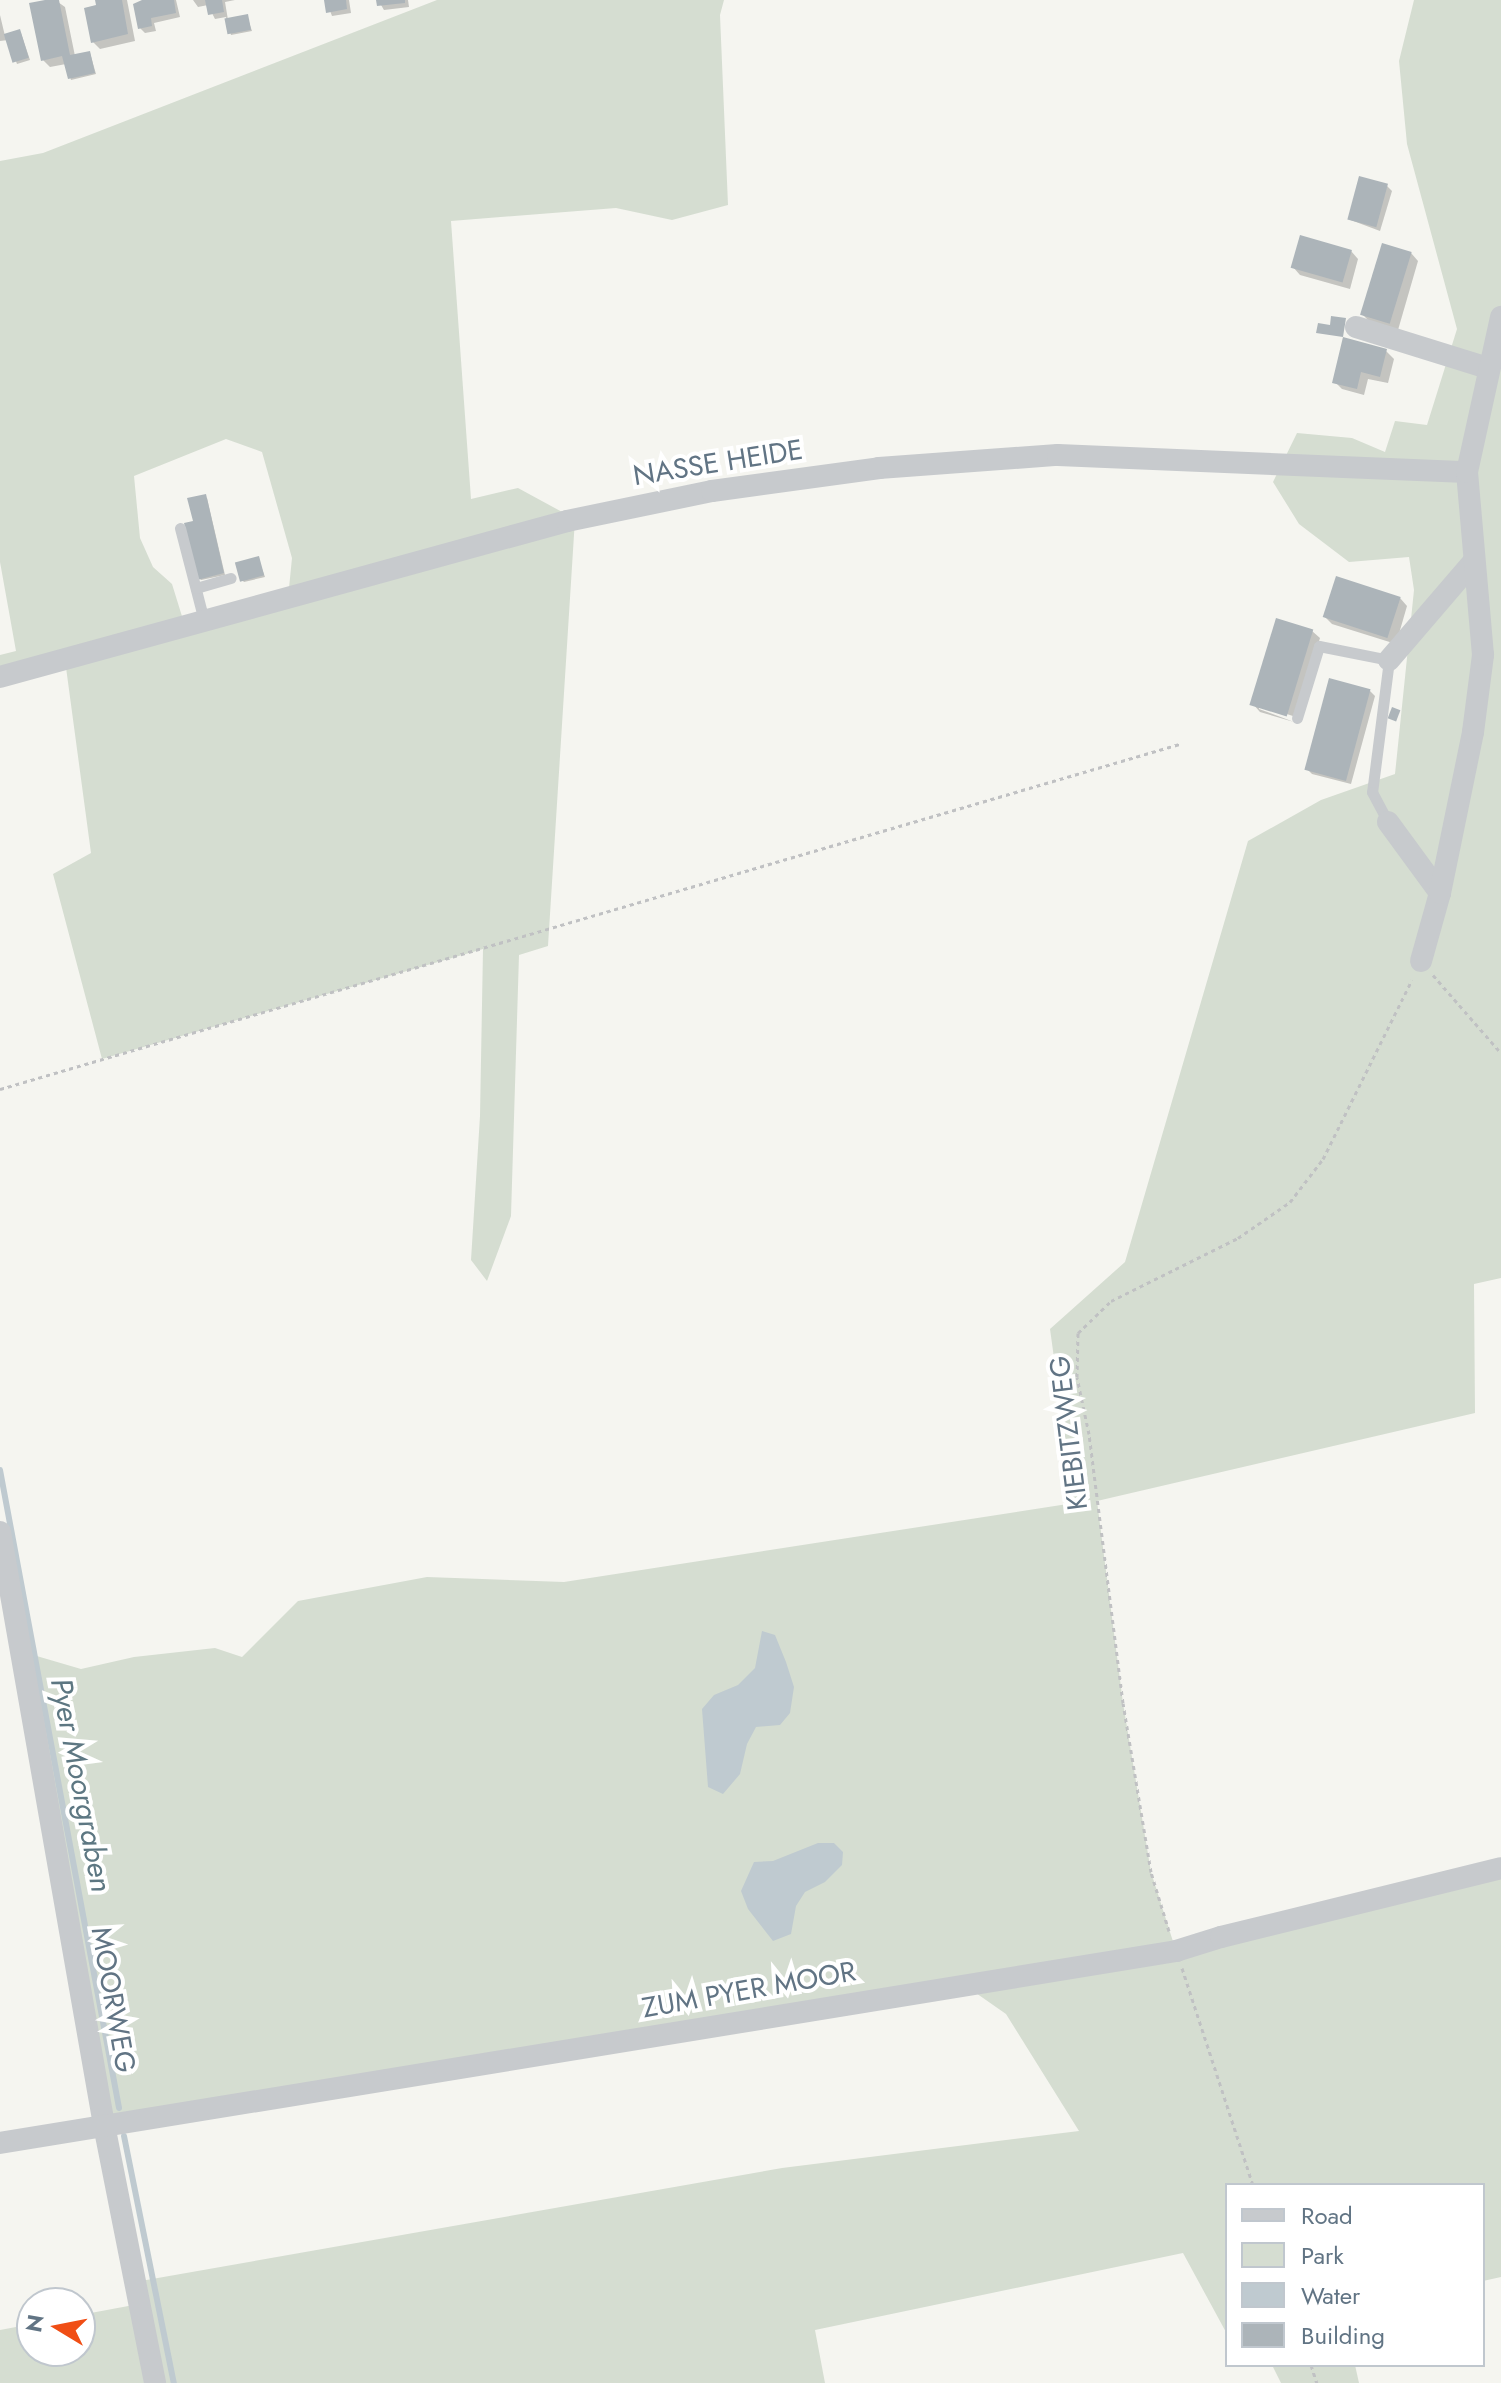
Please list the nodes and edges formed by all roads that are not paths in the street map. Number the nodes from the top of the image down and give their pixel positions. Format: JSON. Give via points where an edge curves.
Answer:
{"nodes":[{"id":1,"x":1501,"y":317,"type":"edge"},
{"id":2,"x":1356,"y":327,"type":"dead end"},
{"id":3,"x":1488,"y":368,"type":"junction"},
{"id":4,"x":1467,"y":472,"type":"junction"},
{"id":5,"x":180,"y":528,"type":"dead end"},
{"id":6,"x":1474,"y":561,"type":"junction"},
{"id":7,"x":231,"y":578,"type":"dead end"},
{"id":8,"x":196,"y":588,"type":"junction"},
{"id":9,"x":204,"y":621,"type":"junction"},
{"id":10,"x":1389,"y":660,"type":"junction"},
{"id":11,"x":0,"y":677,"type":"edge"},
{"id":12,"x":1297,"y":718,"type":"dead end"},
{"id":13,"x":1388,"y":822,"type":"joint"},
{"id":14,"x":1440,"y":893,"type":"junction"},
{"id":15,"x":1421,"y":961,"type":"road end"},
{"id":16,"x":0,"y":1532,"type":"edge"},
{"id":17,"x":1501,"y":1868,"type":"edge"},
{"id":18,"x":104,"y":2125,"type":"junction"},
{"id":19,"x":0,"y":2143,"type":"edge"},
{"id":20,"x":155,"y":2383,"type":"edge"}],
"edges":[{"from":1,"to":3,"type":"street"},
{"from":2,"to":3,"type":"street"},
{"from":3,"to":4,"type":"street"},
{"from":4,"to":6,"type":"street"},
{"from":4,"to":9,"type":"street","name":"NASSE HEIDE","via":[[1058,455],[879,468],[712,491],[567,521]]},
{"from":5,"to":8,"type":"lane"},
{"from":6,"to":10,"type":"street"},
{"from":6,"to":14,"type":"street","via":[[1483,655]]},
{"from":7,"to":8,"type":"lane"},
{"from":8,"to":9,"type":"lane"},
{"from":9,"to":11,"type":"street","name":"NASSE HEIDE"},
{"from":10,"to":12,"type":"lane","via":[[1319,646]]},
{"from":10,"to":13,"type":"lane","via":[[1372,792]]},
{"from":13,"to":14,"type":"street"},
{"from":14,"to":15,"type":"street"},
{"from":16,"to":18,"type":"street","name":"MOORWEG"},
{"from":17,"to":18,"type":"street","name":"ZUM PYER MOOR","via":[[1176,1951]]},
{"from":18,"to":19,"type":"street","name":"ZUM PYER MOOR"},
{"from":18,"to":20,"type":"street","name":"MOORWEG"}]}
